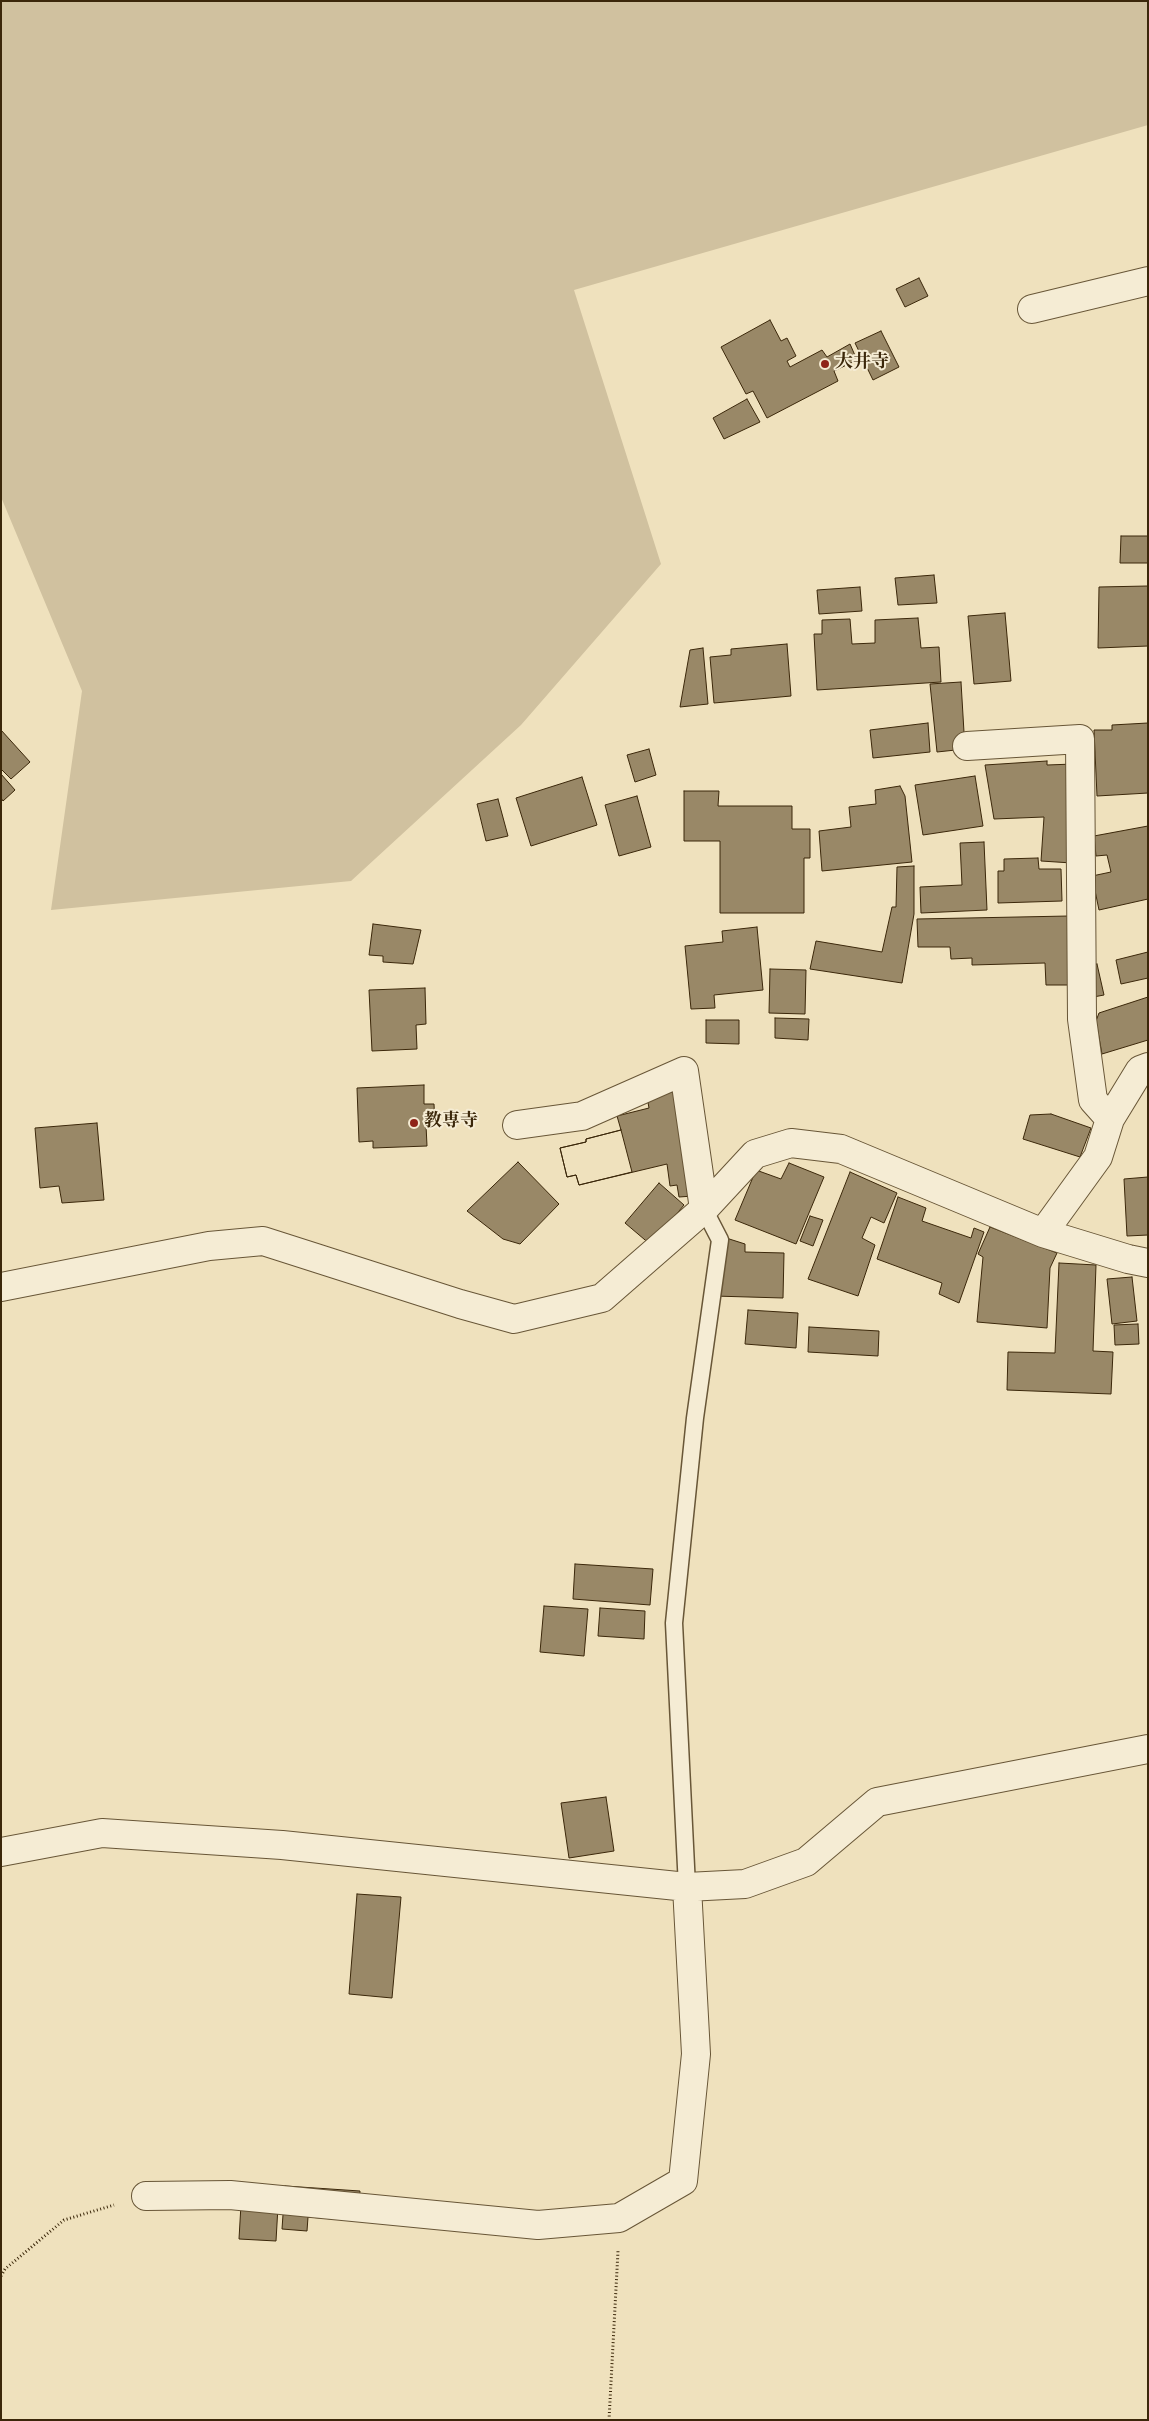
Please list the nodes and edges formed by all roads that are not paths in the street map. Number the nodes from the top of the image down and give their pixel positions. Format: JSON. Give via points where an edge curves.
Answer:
{"nodes":[{"id":1,"x":1148,"y":281,"type":"edge"},
{"id":2,"x":1032,"y":309,"type":"dead end"},
{"id":3,"x":967,"y":746,"type":"dead end"},
{"id":4,"x":1148,"y":1067,"type":"edge"},
{"id":5,"x":1110,"y":1119,"type":"junction"},
{"id":6,"x":516,"y":1125,"type":"dead end"},
{"id":7,"x":704,"y":1209,"type":"junction"},
{"id":8,"x":1043,"y":1233,"type":"junction"},
{"id":9,"x":1148,"y":1263,"type":"edge"},
{"id":10,"x":1,"y":1287,"type":"edge"},
{"id":11,"x":1148,"y":1749,"type":"edge"},
{"id":12,"x":1,"y":1852,"type":"edge"},
{"id":13,"x":688,"y":1887,"type":"junction"},
{"id":14,"x":146,"y":2196,"type":"road end"}],
"edges":[{"from":1,"to":2,"type":"street"},
{"from":3,"to":5,"type":"street","via":[[1080,739],[1082,1019],[1093,1100]]},
{"from":4,"to":5,"type":"street","via":[[1140,1070]]},
{"from":5,"to":8,"type":"street","via":[[1098,1157]]},
{"from":6,"to":7,"type":"street","via":[[582,1116],[684,1071]]},
{"from":7,"to":8,"type":"street","via":[[754,1154],[791,1143],[841,1149]]},
{"from":7,"to":10,"type":"street","via":[[602,1298],[514,1319],[263,1241],[210,1246]]},
{"from":7,"to":13,"type":"lane","via":[[720,1240],[694,1418],[674,1623]]},
{"from":8,"to":9,"type":"street"},
{"from":11,"to":13,"type":"street","via":[[877,1802],[806,1862],[745,1884]]},
{"from":12,"to":13,"type":"street","via":[[102,1833],[282,1845]]},
{"from":13,"to":14,"type":"street","via":[[696,2054],[683,2181],[619,2218],[538,2225],[230,2195]]}]}
